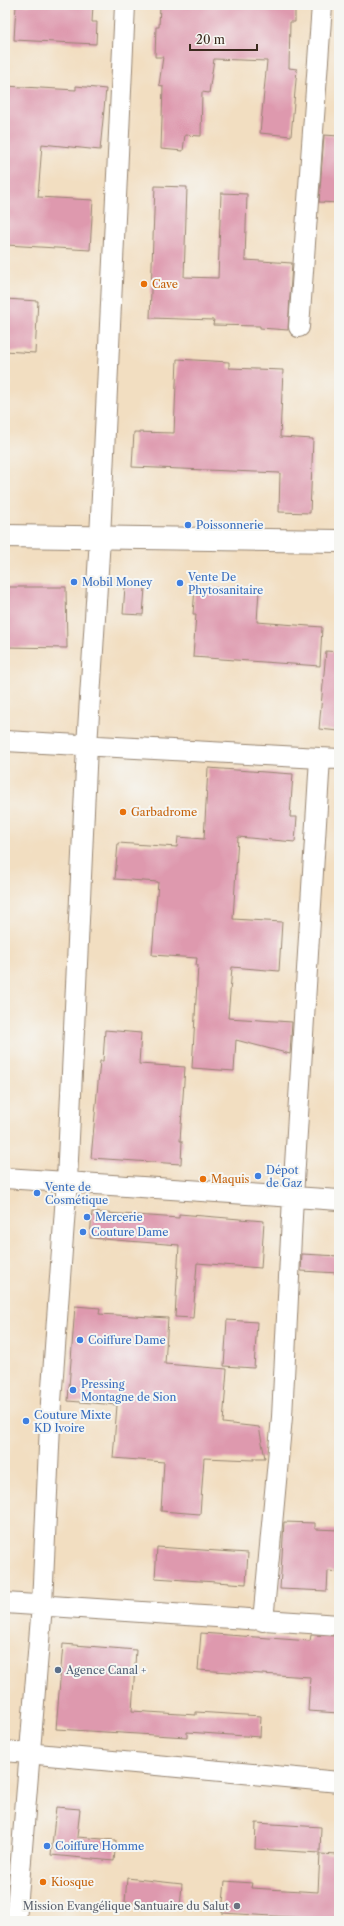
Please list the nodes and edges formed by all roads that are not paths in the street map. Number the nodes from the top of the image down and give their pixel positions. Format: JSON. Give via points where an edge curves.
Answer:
{"nodes":[{"id":1,"x":125,"y":5,"type":"edge"},
{"id":2,"x":322,"y":5,"type":"edge"},
{"id":3,"x":299,"y":327,"type":"dead end"},
{"id":4,"x":5,"y":536,"type":"edge"},
{"id":5,"x":100,"y":538,"type":"junction"},
{"id":6,"x":339,"y":541,"type":"edge"},
{"id":7,"x":5,"y":741,"type":"edge"},
{"id":8,"x":87,"y":746,"type":"junction"},
{"id":9,"x":330,"y":758,"type":"edge"},
{"id":10,"x":5,"y":1178,"type":"edge"},
{"id":11,"x":66,"y":1182,"type":"junction"},
{"id":12,"x":293,"y":1197,"type":"junction"},
{"id":13,"x":339,"y":1200,"type":"edge"},
{"id":14,"x":5,"y":1603,"type":"edge"},
{"id":15,"x":42,"y":1605,"type":"junction"},
{"id":16,"x":263,"y":1621,"type":"junction"},
{"id":17,"x":339,"y":1625,"type":"edge"},
{"id":18,"x":5,"y":1751,"type":"edge"},
{"id":19,"x":29,"y":1752,"type":"junction"},
{"id":20,"x":339,"y":1782,"type":"edge"},
{"id":21,"x":16,"y":1921,"type":"edge"}],
"edges":[{"from":1,"to":5,"type":"street"},
{"from":2,"to":3,"type":"street"},
{"from":4,"to":5,"type":"street"},
{"from":5,"to":6,"type":"street"},
{"from":5,"to":8,"type":"street"},
{"from":7,"to":8,"type":"street"},
{"from":8,"to":9,"type":"street"},
{"from":8,"to":11,"type":"street"},
{"from":9,"to":12,"type":"street"},
{"from":10,"to":11,"type":"street"},
{"from":11,"to":12,"type":"street"},
{"from":11,"to":15,"type":"street","via":[[51,1402]]},
{"from":12,"to":13,"type":"street"},
{"from":12,"to":16,"type":"street","via":[[282,1417]]},
{"from":14,"to":15,"type":"street"},
{"from":15,"to":16,"type":"street"},
{"from":15,"to":19,"type":"street"},
{"from":16,"to":17,"type":"street"},
{"from":18,"to":19,"type":"street"},
{"from":19,"to":20,"type":"street"},
{"from":19,"to":21,"type":"street"}]}
